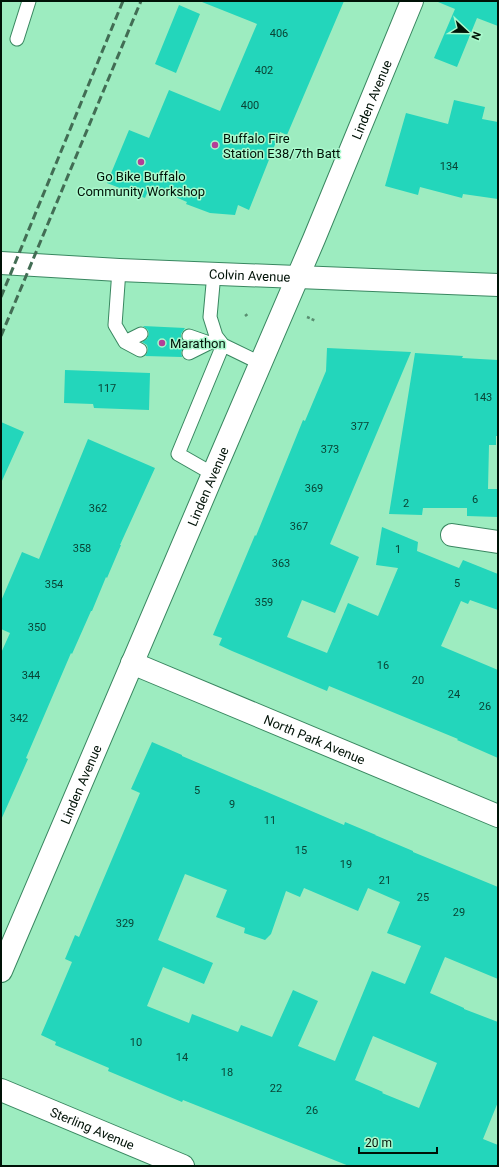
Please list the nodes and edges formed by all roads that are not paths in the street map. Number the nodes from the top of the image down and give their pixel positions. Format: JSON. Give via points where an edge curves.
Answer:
{"nodes":[{"id":1,"x":29,"y":1,"type":"edge"},
{"id":2,"x":412,"y":1,"type":"edge"},
{"id":3,"x":17,"y":39,"type":"dead end"},
{"id":4,"x":1,"y":263,"type":"edge"},
{"id":5,"x":119,"y":270,"type":"junction"},
{"id":6,"x":214,"y":274,"type":"junction"},
{"id":7,"x":298,"y":277,"type":"junction"},
{"id":8,"x":498,"y":286,"type":"edge"},
{"id":9,"x":141,"y":334,"type":"dead end"},
{"id":10,"x":189,"y":336,"type":"dead end"},
{"id":11,"x":216,"y":341,"type":"junction"},
{"id":12,"x":125,"y":342,"type":"junction"},
{"id":13,"x":140,"y":350,"type":"dead end"},
{"id":14,"x":189,"y":353,"type":"dead end"},
{"id":15,"x":260,"y":362,"type":"junction"},
{"id":16,"x":213,"y":474,"type":"junction"},
{"id":17,"x":452,"y":535,"type":"dead end"},
{"id":18,"x":498,"y":542,"type":"edge"},
{"id":19,"x":132,"y":663,"type":"junction"},
{"id":20,"x":498,"y":816,"type":"edge"},
{"id":21,"x":1,"y":971,"type":"edge"},
{"id":22,"x":1,"y":1090,"type":"edge"},
{"id":23,"x":183,"y":1166,"type":"edge"}],
"edges":[{"from":1,"to":3,"type":"lane"},
{"from":2,"to":7,"type":"street","name":"Linden Avenue"},
{"from":4,"to":5,"type":"street","name":"Colvin Avenue"},
{"from":5,"to":6,"type":"street","name":"Colvin Avenue"},
{"from":5,"to":12,"type":"lane","via":[[116,325]]},
{"from":6,"to":7,"type":"street","name":"Colvin Avenue"},
{"from":6,"to":11,"type":"lane","via":[[210,317]]},
{"from":7,"to":8,"type":"street","name":"Colvin Avenue"},
{"from":7,"to":15,"type":"street","name":"Linden Avenue"},
{"from":9,"to":12,"type":"lane"},
{"from":10,"to":11,"type":"lane"},
{"from":11,"to":14,"type":"lane"},
{"from":11,"to":15,"type":"lane"},
{"from":11,"to":16,"type":"lane","via":[[178,454]]},
{"from":12,"to":13,"type":"lane"},
{"from":15,"to":16,"type":"street","name":"Linden Avenue"},
{"from":16,"to":19,"type":"street","name":"Linden Avenue"},
{"from":17,"to":18,"type":"street"},
{"from":19,"to":20,"type":"street","name":"North Park Avenue"},
{"from":19,"to":21,"type":"street","name":"Linden Avenue"},
{"from":22,"to":23,"type":"street","name":"Sterling Avenue"}]}
